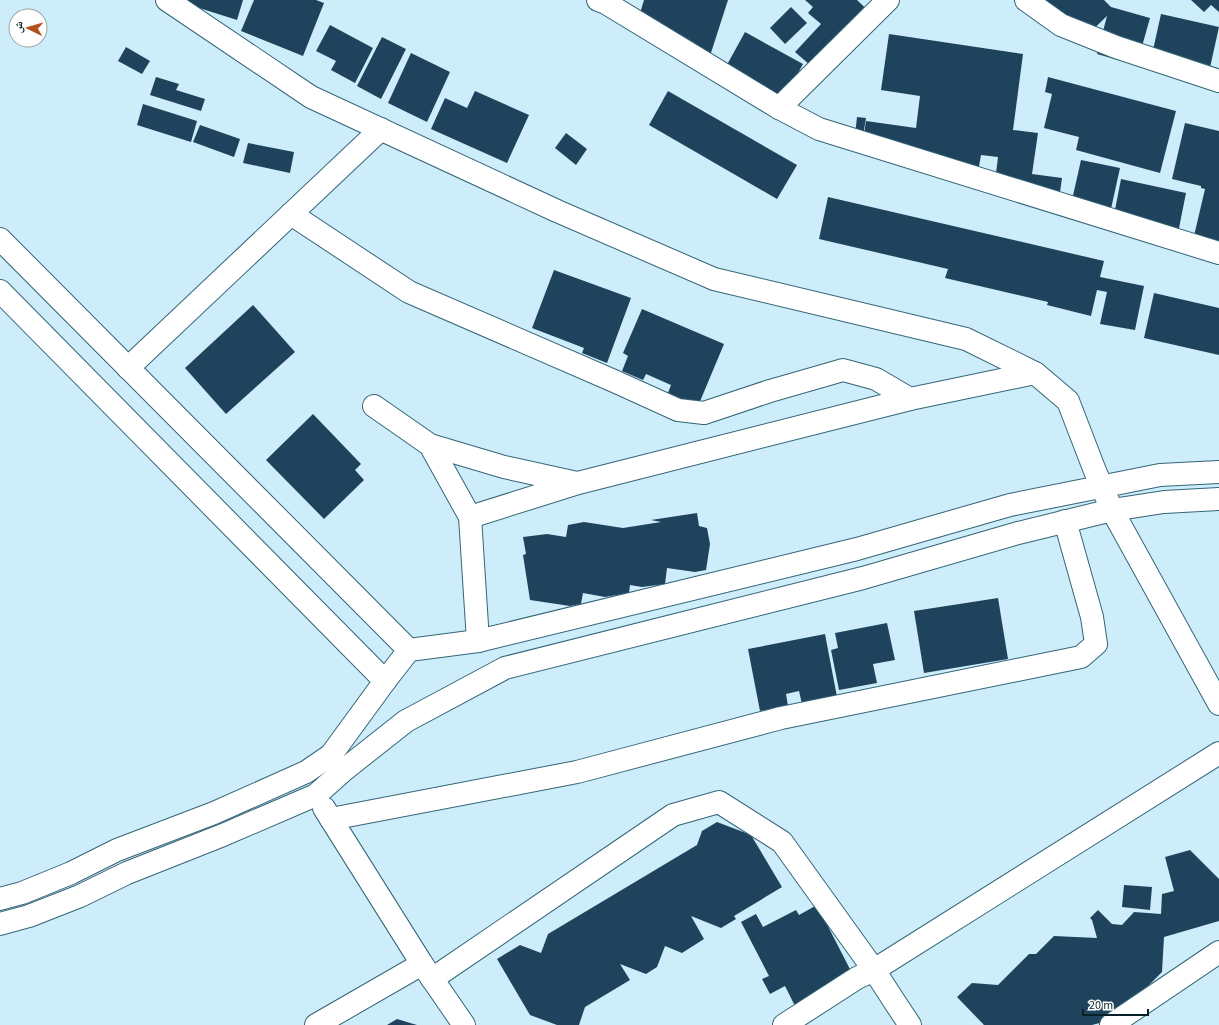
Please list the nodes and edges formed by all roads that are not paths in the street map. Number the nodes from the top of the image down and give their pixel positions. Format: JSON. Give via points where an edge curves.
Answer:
{"nodes":[{"id":1,"x":167,"y":0,"type":"edge"},
{"id":2,"x":598,"y":0,"type":"edge"},
{"id":3,"x":888,"y":0,"type":"edge"},
{"id":4,"x":1026,"y":0,"type":"edge"},
{"id":5,"x":1219,"y":81,"type":"edge"},
{"id":6,"x":779,"y":108,"type":"junction"},
{"id":7,"x":381,"y":129,"type":"junction"},
{"id":8,"x":291,"y":214,"type":"junction"},
{"id":9,"x":0,"y":239,"type":"edge"},
{"id":10,"x":1219,"y":253,"type":"edge"},
{"id":11,"x":0,"y":290,"type":"edge"},
{"id":12,"x":128,"y":368,"type":"junction"},
{"id":13,"x":1035,"y":373,"type":"junction"},
{"id":14,"x":910,"y":399,"type":"junction"},
{"id":15,"x":374,"y":406,"type":"dead end"},
{"id":16,"x":430,"y":445,"type":"junction"},
{"id":17,"x":1219,"y":472,"type":"edge"},
{"id":18,"x":578,"y":483,"type":"junction"},
{"id":19,"x":1102,"y":486,"type":"junction"},
{"id":20,"x":1219,"y":499,"type":"edge"},
{"id":21,"x":1112,"y":510,"type":"junction"},
{"id":22,"x":470,"y":517,"type":"junction"},
{"id":23,"x":1065,"y":521,"type":"junction"},
{"id":24,"x":478,"y":641,"type":"junction"},
{"id":25,"x":409,"y":650,"type":"junction"},
{"id":26,"x":385,"y":681,"type":"junction"},
{"id":27,"x":1219,"y":704,"type":"edge"},
{"id":28,"x":1219,"y":753,"type":"edge"},
{"id":29,"x":306,"y":772,"type":"junction"},
{"id":30,"x":316,"y":795,"type":"junction"},
{"id":31,"x":331,"y":819,"type":"junction"},
{"id":32,"x":0,"y":899,"type":"edge"},
{"id":33,"x":0,"y":924,"type":"edge"},
{"id":34,"x":1219,"y":952,"type":"edge"},
{"id":35,"x":874,"y":970,"type":"junction"},
{"id":36,"x":427,"y":972,"type":"junction"},
{"id":37,"x":316,"y":1025,"type":"edge"},
{"id":38,"x":464,"y":1025,"type":"edge"},
{"id":39,"x":784,"y":1025,"type":"edge"},
{"id":40,"x":910,"y":1025,"type":"edge"},
{"id":41,"x":1111,"y":1025,"type":"edge"}],
"edges":[{"from":1,"to":7,"type":"street","via":[[311,97]]},
{"from":2,"to":6,"type":"street"},
{"from":3,"to":6,"type":"street"},
{"from":4,"to":5,"type":"street","via":[[1061,25],[1116,47]]},
{"from":6,"to":10,"type":"street","via":[[819,129]]},
{"from":7,"to":8,"type":"street"},
{"from":7,"to":13,"type":"street","via":[[557,211],[714,279],[966,339]]},
{"from":8,"to":12,"type":"street"},
{"from":8,"to":14,"type":"street","via":[[409,292],[678,410],[704,414],[842,370],[876,379]]},
{"from":9,"to":12,"type":"street"},
{"from":11,"to":26,"type":"street"},
{"from":12,"to":25,"type":"street"},
{"from":13,"to":14,"type":"street"},
{"from":13,"to":19,"type":"street","via":[[1068,401]]},
{"from":14,"to":18,"type":"street"},
{"from":15,"to":16,"type":"street"},
{"from":16,"to":18,"type":"street","via":[[504,467]]},
{"from":16,"to":22,"type":"street"},
{"from":17,"to":19,"type":"street","via":[[1160,475]]},
{"from":18,"to":22,"type":"street"},
{"from":19,"to":21,"type":"street"},
{"from":19,"to":24,"type":"street","via":[[1010,505],[857,549]]},
{"from":20,"to":21,"type":"street","via":[[1164,502]]},
{"from":21,"to":23,"type":"street"},
{"from":21,"to":27,"type":"street"},
{"from":22,"to":24,"type":"street"},
{"from":23,"to":30,"type":"street","via":[[864,578],[505,668],[406,721]]},
{"from":23,"to":31,"type":"street","via":[[1092,617],[1096,644],[1081,657],[781,718],[577,772]]},
{"from":24,"to":25,"type":"street"},
{"from":25,"to":26,"type":"street"},
{"from":26,"to":29,"type":"street","via":[[331,755]]},
{"from":28,"to":35,"type":"street"},
{"from":29,"to":30,"type":"street"},
{"from":29,"to":32,"type":"street","via":[[214,813],[117,850],[71,873]]},
{"from":30,"to":31,"type":"street"},
{"from":30,"to":33,"type":"street","via":[[29,916]]},
{"from":31,"to":36,"type":"street"},
{"from":34,"to":41,"type":"street"},
{"from":35,"to":36,"type":"street","via":[[782,842],[719,802],[673,815]]},
{"from":35,"to":39,"type":"street","via":[[857,978]]},
{"from":35,"to":40,"type":"street"},
{"from":36,"to":37,"type":"street"},
{"from":36,"to":38,"type":"street"}]}
